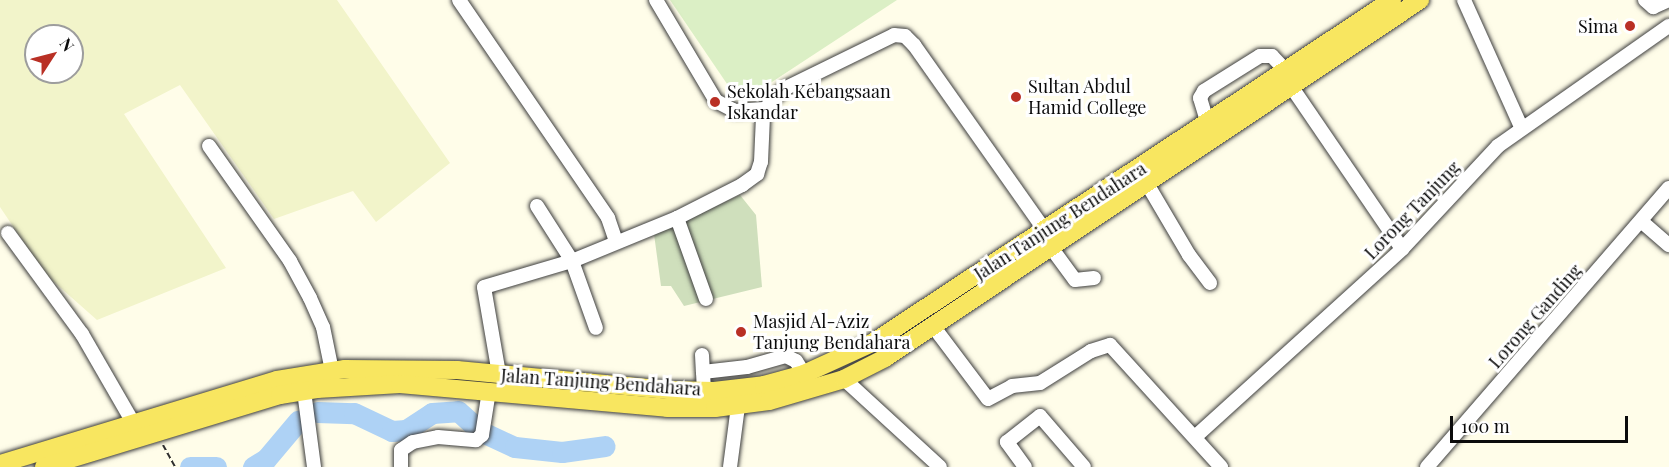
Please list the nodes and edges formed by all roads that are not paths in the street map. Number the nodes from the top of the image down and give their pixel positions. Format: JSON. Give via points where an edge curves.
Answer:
{"nodes":[{"id":1,"x":459,"y":0,"type":"edge"},
{"id":2,"x":656,"y":0,"type":"edge"},
{"id":3,"x":1392,"y":0,"type":"edge"},
{"id":4,"x":1420,"y":0,"type":"edge"},
{"id":5,"x":1464,"y":0,"type":"edge"},
{"id":6,"x":1645,"y":0,"type":"edge"},
{"id":7,"x":1669,"y":0,"type":"edge"},
{"id":8,"x":1669,"y":26,"type":"edge"},
{"id":9,"x":1288,"y":78,"type":"junction"},
{"id":10,"x":767,"y":109,"type":"junction"},
{"id":11,"x":1207,"y":121,"type":"junction"},
{"id":12,"x":1521,"y":127,"type":"junction"},
{"id":13,"x":209,"y":146,"type":"dead end"},
{"id":14,"x":1146,"y":182,"type":"junction"},
{"id":15,"x":1669,"y":188,"type":"edge"},
{"id":16,"x":537,"y":206,"type":"dead end"},
{"id":17,"x":676,"y":218,"type":"junction"},
{"id":18,"x":1641,"y":221,"type":"junction"},
{"id":19,"x":8,"y":233,"type":"dead end"},
{"id":20,"x":1047,"y":238,"type":"junction"},
{"id":21,"x":616,"y":241,"type":"junction"},
{"id":22,"x":1669,"y":245,"type":"edge"},
{"id":23,"x":1402,"y":249,"type":"junction"},
{"id":24,"x":572,"y":261,"type":"junction"},
{"id":25,"x":1094,"y":278,"type":"dead end"},
{"id":26,"x":1210,"y":283,"type":"dead end"},
{"id":27,"x":706,"y":299,"type":"dead end"},
{"id":28,"x":933,"y":326,"type":"junction"},
{"id":29,"x":596,"y":328,"type":"dead end"},
{"id":30,"x":702,"y":355,"type":"dead end"},
{"id":31,"x":332,"y":371,"type":"junction"},
{"id":32,"x":703,"y":372,"type":"junction"},
{"id":33,"x":499,"y":374,"type":"junction"},
{"id":34,"x":804,"y":374,"type":"junction"},
{"id":35,"x":844,"y":379,"type":"junction"},
{"id":36,"x":304,"y":391,"type":"junction"},
{"id":37,"x":489,"y":391,"type":"junction"},
{"id":38,"x":704,"y":391,"type":"junction"},
{"id":39,"x":738,"y":406,"type":"junction"},
{"id":40,"x":134,"y":424,"type":"junction"},
{"id":41,"x":1195,"y":437,"type":"junction"},
{"id":42,"x":0,"y":464,"type":"edge"},
{"id":43,"x":311,"y":465,"type":"edge"},
{"id":44,"x":44,"y":467,"type":"edge"},
{"id":45,"x":401,"y":467,"type":"edge"},
{"id":46,"x":730,"y":467,"type":"edge"},
{"id":47,"x":940,"y":467,"type":"edge"},
{"id":48,"x":1025,"y":467,"type":"edge"},
{"id":49,"x":1084,"y":467,"type":"edge"},
{"id":50,"x":1221,"y":467,"type":"edge"},
{"id":51,"x":1426,"y":467,"type":"edge"}],
"edges":[{"from":1,"to":21,"type":"street","via":[[608,218]]},
{"from":2,"to":10,"type":"street","via":[[716,101],[735,111]]},
{"from":3,"to":9,"type":"main road","name":"Jalan Tanjung Bendahara"},
{"from":4,"to":9,"type":"main road","name":"Jalan Tanjung Bendahara"},
{"from":5,"to":12,"type":"street"},
{"from":6,"to":7,"type":"street","via":[[1653,7]]},
{"from":8,"to":12,"type":"street","name":"Lorong Tanjung"},
{"from":9,"to":11,"type":"main road","name":"Jalan Tanjung Bendahara"},
{"from":9,"to":11,"type":"street","via":[[1272,56],[1260,56],[1204,91],[1200,98]]},
{"from":9,"to":14,"type":"main road","name":"Jalan Tanjung Bendahara"},
{"from":9,"to":23,"type":"street"},
{"from":10,"to":17,"type":"street","via":[[757,174],[728,194]]},
{"from":10,"to":20,"type":"street","via":[[786,88],[894,35],[905,36]]},
{"from":11,"to":20,"type":"main road","name":"Jalan Tanjung Bendahara"},
{"from":12,"to":23,"type":"street","name":"Lorong Tanjung","via":[[1489,154]]},
{"from":13,"to":31,"type":"street","via":[[284,253],[310,298],[322,327]]},
{"from":14,"to":20,"type":"main road","name":"Jalan Tanjung Bendahara"},
{"from":14,"to":26,"type":"street"},
{"from":15,"to":18,"type":"street","name":"Lorong Ganding"},
{"from":16,"to":24,"type":"street"},
{"from":17,"to":21,"type":"street"},
{"from":17,"to":27,"type":"street"},
{"from":18,"to":22,"type":"street"},
{"from":18,"to":51,"type":"street","name":"Lorong Ganding"},
{"from":19,"to":40,"type":"street","via":[[82,334]]},
{"from":20,"to":25,"type":"street","via":[[1075,280]]},
{"from":20,"to":28,"type":"main road","name":"Jalan Tanjung Bendahara"},
{"from":20,"to":34,"type":"main road","name":"Jalan Tanjung Bendahara","via":[[874,342]]},
{"from":21,"to":24,"type":"street"},
{"from":23,"to":41,"type":"street","name":"Lorong Tanjung"},
{"from":24,"to":29,"type":"street"},
{"from":24,"to":33,"type":"street","via":[[484,287]]},
{"from":28,"to":35,"type":"main road","name":"Jalan Tanjung Bendahara"},
{"from":28,"to":41,"type":"street","via":[[988,399],[1012,386],[1040,383],[1091,351],[1110,345]]},
{"from":30,"to":32,"type":"street"},
{"from":31,"to":33,"type":"main road","name":"Jalan Tanjung Bendahara","via":[[400,368]]},
{"from":31,"to":40,"type":"main road","name":"Jalan Tanjung Bendahara","via":[[278,380]]},
{"from":32,"to":34,"type":"street","via":[[747,368],[786,356],[796,361]]},
{"from":32,"to":38,"type":"street"},
{"from":33,"to":38,"type":"main road","name":"Jalan Tanjung Bendahara"},
{"from":34,"to":38,"type":"main road","name":"Jalan Tanjung Bendahara","via":[[764,385]]},
{"from":35,"to":39,"type":"main road","name":"Jalan Tanjung Bendahara"},
{"from":35,"to":47,"type":"street"},
{"from":36,"to":37,"type":"main road","name":"Jalan Tanjung Bendahara","via":[[400,384]]},
{"from":36,"to":43,"type":"street"},
{"from":36,"to":44,"type":"main road","name":"Jalan Tanjung Bendahara"},
{"from":37,"to":39,"type":"main road","name":"Jalan Tanjung Bendahara","via":[[667,408]]},
{"from":37,"to":45,"type":"street","via":[[483,433],[476,440],[438,437],[413,442],[401,450]]},
{"from":39,"to":46,"type":"street"},
{"from":40,"to":42,"type":"main road","name":"Jalan Tanjung Bendahara"},
{"from":41,"to":50,"type":"street"},
{"from":48,"to":49,"type":"street","via":[[1007,442],[1040,416]]}]}
